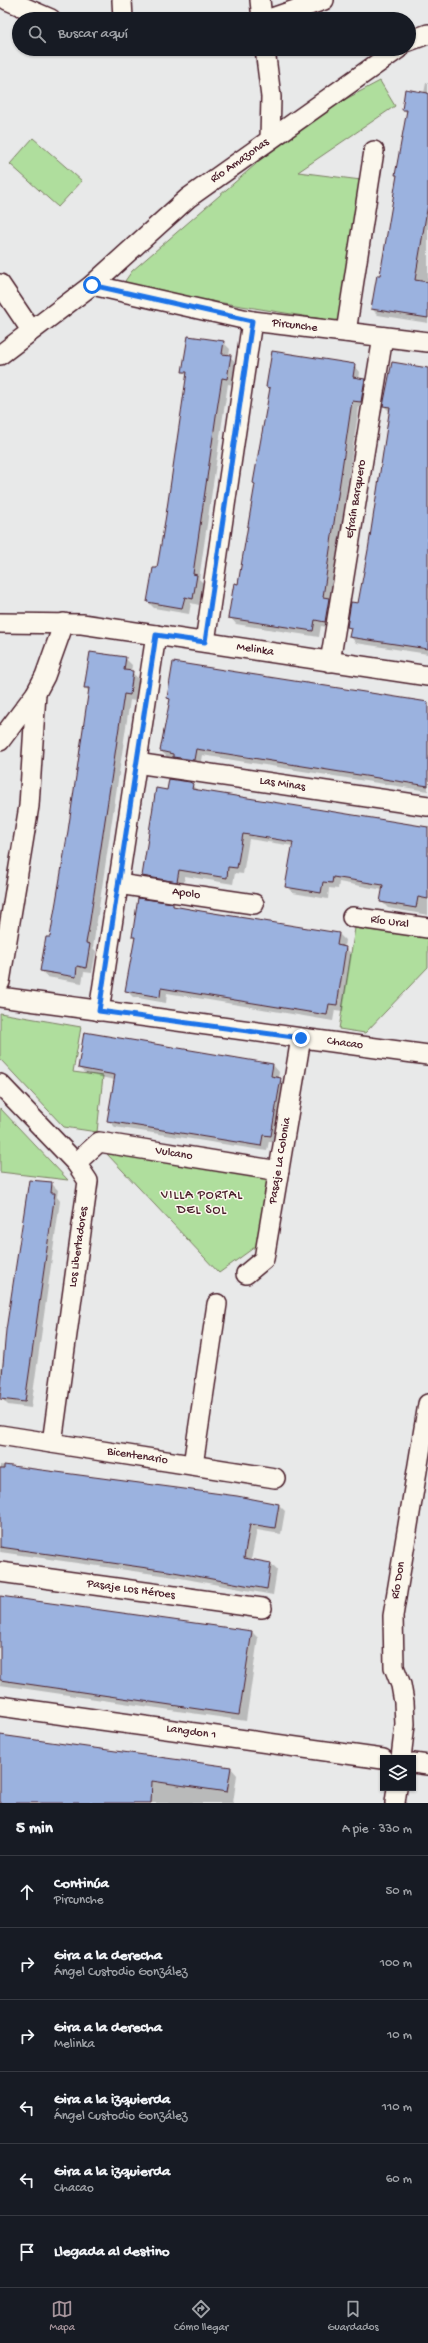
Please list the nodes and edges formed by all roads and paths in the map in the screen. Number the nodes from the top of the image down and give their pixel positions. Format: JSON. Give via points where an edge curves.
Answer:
{"nodes":[{"id":1,"x":7,"y":0,"type":"edge"},
{"id":2,"x":122,"y":0,"type":"edge"},
{"id":3,"x":260,"y":0,"type":"edge"},
{"id":4,"x":324,"y":0,"type":"edge"},
{"id":5,"x":35,"y":12,"type":"edge"},
{"id":6,"x":123,"y":12,"type":"edge"},
{"id":7,"x":261,"y":12,"type":"edge"},
{"id":8,"x":289,"y":12,"type":"edge"},
{"id":9,"x":428,"y":34,"type":"edge"},
{"id":10,"x":416,"y":38,"type":"edge"},
{"id":11,"x":266,"y":56,"type":"edge"},
{"id":12,"x":388,"y":56,"type":"edge"},
{"id":13,"x":270,"y":139,"type":"junction"},
{"id":14,"x":374,"y":151,"type":"dead end"},
{"id":15,"x":0,"y":284,"type":"edge"},
{"id":16,"x":92,"y":285,"type":"junction"},
{"id":17,"x":252,"y":321,"type":"junction"},
{"id":18,"x":31,"y":330,"type":"junction"},
{"id":19,"x":346,"y":332,"type":"junction"},
{"id":20,"x":383,"y":337,"type":"junction"},
{"id":21,"x":428,"y":342,"type":"edge"},
{"id":22,"x":0,"y":355,"type":"edge"},
{"id":23,"x":0,"y":623,"type":"edge"},
{"id":24,"x":73,"y":624,"type":"junction"},
{"id":25,"x":156,"y":635,"type":"junction"},
{"id":26,"x":205,"y":642,"type":"junction"},
{"id":27,"x":330,"y":662,"type":"junction"},
{"id":28,"x":428,"y":676,"type":"edge"},
{"id":29,"x":36,"y":693,"type":"junction"},
{"id":30,"x":0,"y":741,"type":"edge"},
{"id":31,"x":136,"y":763,"type":"junction"},
{"id":32,"x":428,"y":806,"type":"edge"},
{"id":33,"x":118,"y":884,"type":"junction"},
{"id":34,"x":254,"y":904,"type":"dead end"},
{"id":35,"x":352,"y":917,"type":"dead end"},
{"id":36,"x":428,"y":928,"type":"edge"},
{"id":37,"x":0,"y":982,"type":"edge"},
{"id":38,"x":0,"y":996,"type":"edge"},
{"id":39,"x":99,"y":1011,"type":"junction"},
{"id":40,"x":301,"y":1038,"type":"junction"},
{"id":41,"x":428,"y":1056,"type":"edge"},
{"id":42,"x":0,"y":1084,"type":"edge"},
{"id":43,"x":76,"y":1163,"type":"junction"},
{"id":44,"x":279,"y":1171,"type":"junction"},
{"id":45,"x":246,"y":1274,"type":"dead end"},
{"id":46,"x":217,"y":1304,"type":"dead end"},
{"id":47,"x":427,"y":1411,"type":"edge"},
{"id":48,"x":0,"y":1435,"type":"edge"},
{"id":49,"x":52,"y":1444,"type":"junction"},
{"id":50,"x":193,"y":1465,"type":"junction"},
{"id":51,"x":275,"y":1478,"type":"dead end"},
{"id":52,"x":0,"y":1572,"type":"edge"},
{"id":53,"x":262,"y":1608,"type":"dead end"},
{"id":54,"x":0,"y":1706,"type":"edge"},
{"id":55,"x":402,"y":1755,"type":"edge"},
{"id":56,"x":380,"y":1759,"type":"edge"},
{"id":57,"x":416,"y":1763,"type":"edge"},
{"id":58,"x":428,"y":1765,"type":"edge"},
{"id":59,"x":397,"y":1791,"type":"edge"},
{"id":60,"x":395,"y":1803,"type":"edge"}],
"edges":[{"from":1,"to":5,"type":"street"},
{"from":2,"to":6,"type":"street"},
{"from":3,"to":7,"type":"street"},
{"from":4,"to":8,"type":"street"},
{"from":9,"to":10,"type":"street"},
{"from":11,"to":13,"type":"street","via":[[271,97]]},
{"from":12,"to":13,"type":"street","name":"Río Amazonas"},
{"from":13,"to":16,"type":"street","name":"Río Amazonas","via":[[188,198]]},
{"from":14,"to":19,"type":"street"},
{"from":15,"to":18,"type":"street"},
{"from":16,"to":17,"type":"street","name":"Pircunche"},
{"from":16,"to":18,"type":"street","name":"Río Amazonas"},
{"from":17,"to":19,"type":"street","name":"Pircunche"},
{"from":17,"to":26,"type":"street"},
{"from":18,"to":22,"type":"street","name":"Río Amazonas"},
{"from":19,"to":20,"type":"street","name":"Pircunche"},
{"from":20,"to":21,"type":"street","name":"Pircunche"},
{"from":20,"to":27,"type":"street","name":"Efraín Barquero"},
{"from":23,"to":24,"type":"street","name":"Melinka"},
{"from":24,"to":25,"type":"street","name":"Melinka"},
{"from":24,"to":29,"type":"street"},
{"from":25,"to":26,"type":"street","name":"Melinka"},
{"from":25,"to":31,"type":"street"},
{"from":26,"to":27,"type":"street","name":"Melinka"},
{"from":27,"to":28,"type":"street","name":"Melinka"},
{"from":29,"to":30,"type":"street"},
{"from":29,"to":37,"type":"street","via":[[29,806]]},
{"from":31,"to":32,"type":"street","name":"Las Minas"},
{"from":31,"to":33,"type":"street"},
{"from":33,"to":34,"type":"street","name":"Apolo"},
{"from":33,"to":39,"type":"street"},
{"from":35,"to":36,"type":"street","name":"Río Ural"},
{"from":38,"to":39,"type":"street","name":"Chacao"},
{"from":39,"to":40,"type":"street","name":"Chacao"},
{"from":40,"to":41,"type":"street","name":"Chacao"},
{"from":40,"to":44,"type":"street","name":"Pasaje La Colonia"},
{"from":42,"to":43,"type":"street","name":"Los Libertadores"},
{"from":43,"to":44,"type":"street","name":"Vulcano","via":[[99,1142]]},
{"from":43,"to":49,"type":"street","name":"Los Libertadores","via":[[88,1181]]},
{"from":44,"to":45,"type":"street","name":"Pasaje La Colonia","via":[[264,1259]]},
{"from":46,"to":50,"type":"street"},
{"from":47,"to":55,"type":"street","name":"Río Don","via":[[393,1616],[394,1667],[404,1702]]},
{"from":48,"to":49,"type":"street","name":"Bicentenario"},
{"from":49,"to":50,"type":"street","name":"Bicentenario"},
{"from":50,"to":51,"type":"street","name":"Bicentenario"},
{"from":52,"to":53,"type":"street","name":"Pasaje Los Héroes"},
{"from":54,"to":56,"type":"street","name":"Langdon 1"},
{"from":57,"to":58,"type":"street"},
{"from":59,"to":60,"type":"street"}]}
